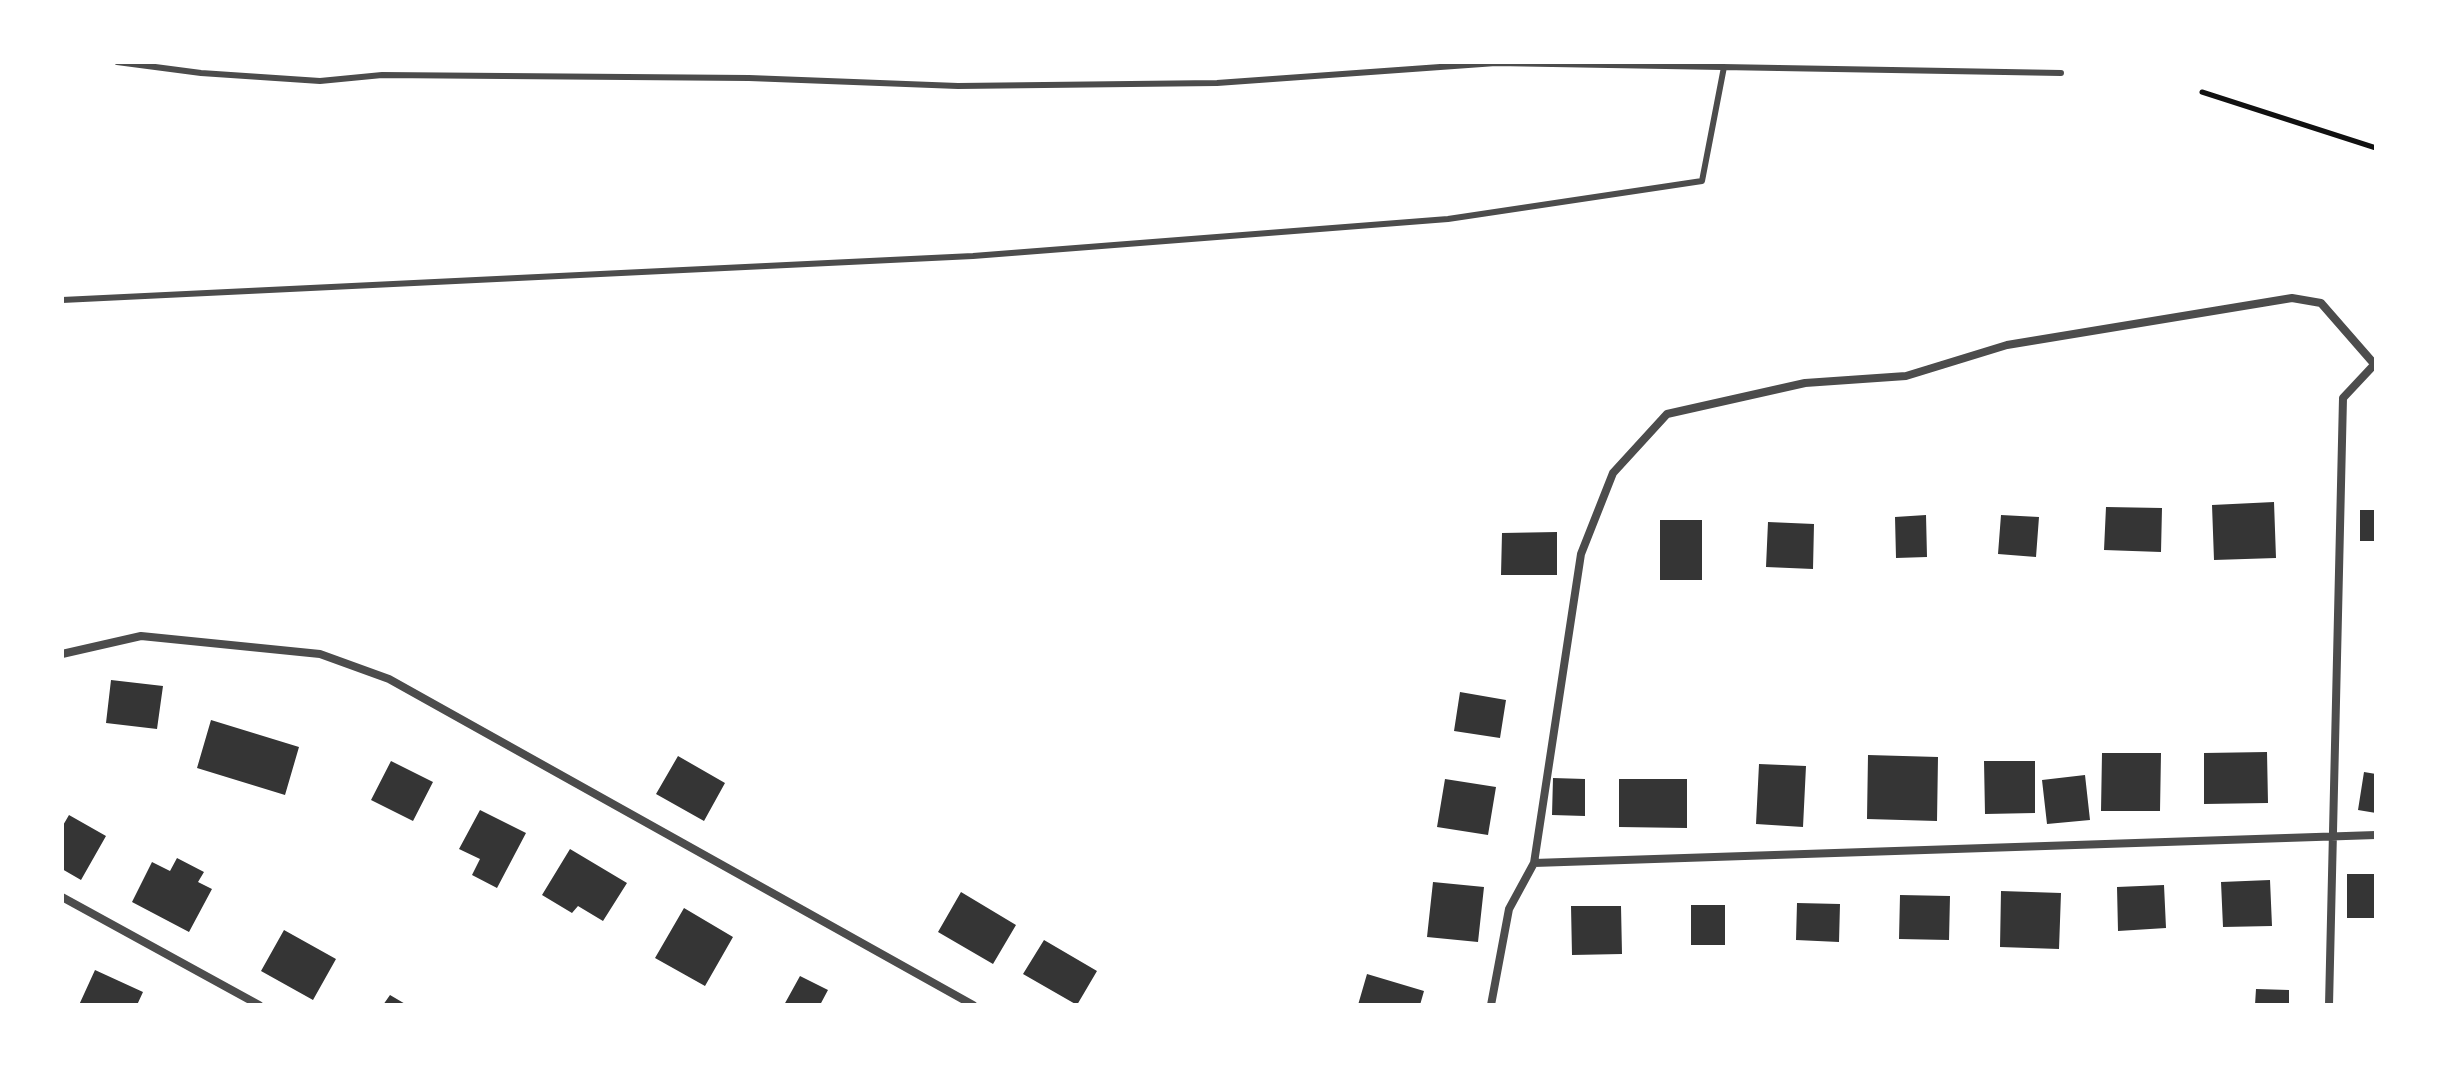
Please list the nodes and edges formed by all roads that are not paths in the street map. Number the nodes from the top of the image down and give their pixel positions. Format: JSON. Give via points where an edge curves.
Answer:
{"nodes":[{"id":1,"x":117,"y":62,"type":"edge"},
{"id":2,"x":1724,"y":67,"type":"junction"},
{"id":3,"x":2061,"y":73,"type":"dead end"},
{"id":4,"x":62,"y":300,"type":"edge"},
{"id":5,"x":2374,"y":366,"type":"edge"},
{"id":6,"x":62,"y":654,"type":"edge"},
{"id":7,"x":2376,"y":835,"type":"edge"},
{"id":8,"x":2331,"y":836,"type":"junction"},
{"id":9,"x":1534,"y":863,"type":"junction"},
{"id":10,"x":62,"y":897,"type":"edge"},
{"id":11,"x":259,"y":1005,"type":"edge"},
{"id":12,"x":973,"y":1005,"type":"edge"},
{"id":13,"x":1491,"y":1005,"type":"edge"},
{"id":14,"x":2329,"y":1005,"type":"edge"}],
"edges":[{"from":1,"to":2,"type":"lane","via":[[320,81],[414,75],[958,86],[1217,83],[1496,63]]},
{"from":2,"to":3,"type":"lane"},
{"from":2,"to":4,"type":"lane","via":[[1702,181],[1448,219],[973,256]]},
{"from":5,"to":8,"type":"street","via":[[2343,398]]},
{"from":5,"to":9,"type":"street","via":[[2321,303],[2292,298],[2007,345],[1906,376],[1805,383],[1667,414],[1613,473],[1581,554]]},
{"from":6,"to":12,"type":"street","via":[[141,636],[320,654],[389,679]]},
{"from":7,"to":8,"type":"street"},
{"from":8,"to":9,"type":"street"},
{"from":8,"to":14,"type":"street"},
{"from":9,"to":13,"type":"street","via":[[1509,909]]},
{"from":10,"to":11,"type":"street"}]}
